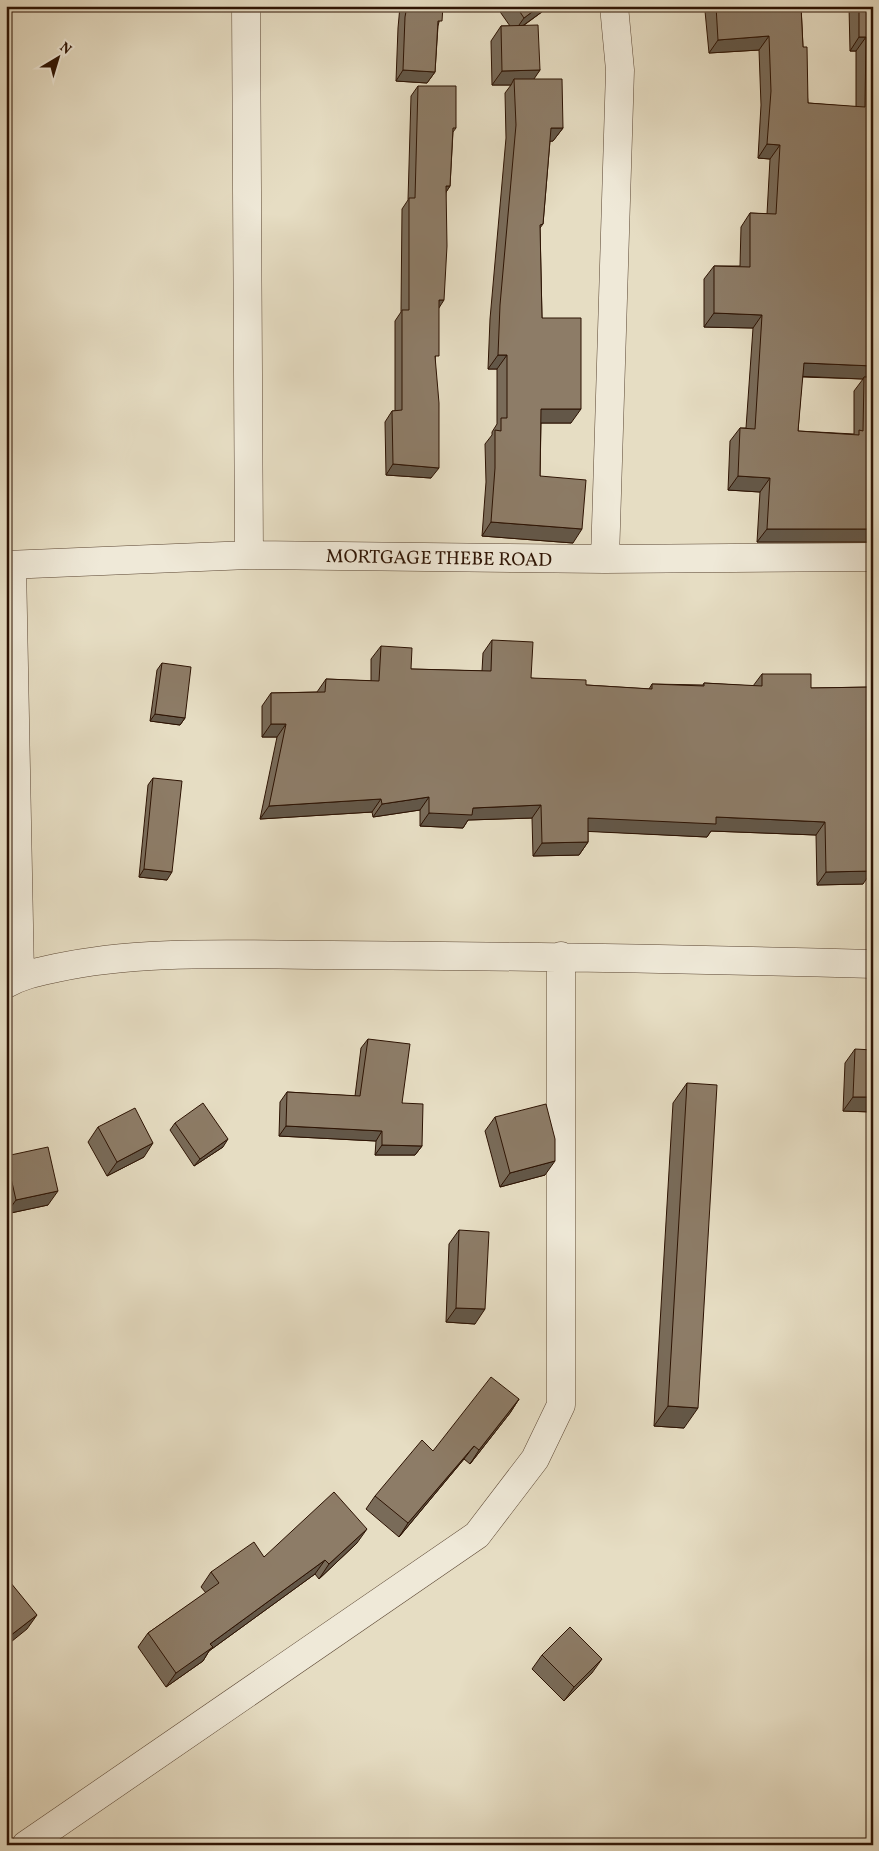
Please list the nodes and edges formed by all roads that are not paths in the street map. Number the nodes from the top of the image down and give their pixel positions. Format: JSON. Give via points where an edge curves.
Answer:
{"nodes":[{"id":1,"x":246,"y":6,"type":"edge"},
{"id":2,"x":614,"y":6,"type":"edge"},
{"id":3,"x":249,"y":555,"type":"junction"},
{"id":4,"x":873,"y":557,"type":"edge"},
{"id":5,"x":605,"y":559,"type":"junction"},
{"id":6,"x":9,"y":565,"type":"edge"},
{"id":7,"x":562,"y":956,"type":"junction"},
{"id":8,"x":873,"y":964,"type":"edge"},
{"id":9,"x":13,"y":980,"type":"edge"},
{"id":10,"x":26,"y":1845,"type":"edge"}],
"edges":[{"from":1,"to":3,"type":"street"},
{"from":2,"to":5,"type":"street","via":[[620,70]]},
{"from":3,"to":5,"type":"street","name":"MORTGAGE THEBE ROAD"},
{"from":3,"to":6,"type":"street","name":"MORTGAGE THEBE ROAD"},
{"from":4,"to":5,"type":"street","name":"MORTGAGE THEBE ROAD"},
{"from":6,"to":9,"type":"street"},
{"from":7,"to":8,"type":"street"},
{"from":7,"to":9,"type":"street","via":[[144,957],[81,963]]},
{"from":7,"to":10,"type":"street","via":[[561,1405],[535,1459],[477,1535]]}]}
